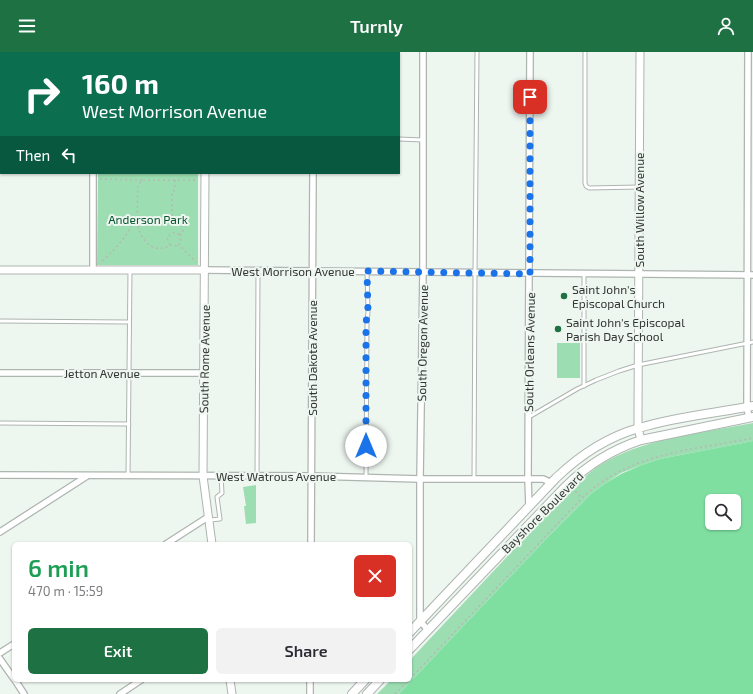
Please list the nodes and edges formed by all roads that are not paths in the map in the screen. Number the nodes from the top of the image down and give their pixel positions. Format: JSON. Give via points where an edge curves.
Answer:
{"nodes":[{"id":1,"x":423,"y":52,"type":"edge"},
{"id":2,"x":478,"y":52,"type":"edge"},
{"id":3,"x":530,"y":52,"type":"edge"},
{"id":4,"x":585,"y":52,"type":"edge"},
{"id":5,"x":640,"y":52,"type":"edge"},
{"id":6,"x":748,"y":52,"type":"edge"},
{"id":7,"x":400,"y":139,"type":"edge"},
{"id":8,"x":423,"y":140,"type":"junction"},
{"id":9,"x":93,"y":174,"type":"edge"},
{"id":10,"x":205,"y":174,"type":"edge"},
{"id":11,"x":313,"y":174,"type":"edge"},
{"id":12,"x":639,"y":187,"type":"junction"},
{"id":13,"x":0,"y":270,"type":"edge"},
{"id":14,"x":93,"y":270,"type":"junction"},
{"id":15,"x":130,"y":270,"type":"junction"},
{"id":16,"x":205,"y":270,"type":"junction"},
{"id":17,"x":258,"y":271,"type":"junction"},
{"id":18,"x":367,"y":271,"type":"junction"},
{"id":19,"x":423,"y":271,"type":"junction"},
{"id":20,"x":312,"y":272,"type":"junction"},
{"id":21,"x":475,"y":272,"type":"junction"},
{"id":22,"x":530,"y":274,"type":"junction"},
{"id":23,"x":584,"y":274,"type":"junction"},
{"id":24,"x":639,"y":274,"type":"junction"},
{"id":25,"x":751,"y":275,"type":"edge"},
{"id":26,"x":0,"y":321,"type":"edge"},
{"id":27,"x":129,"y":322,"type":"junction"},
{"id":28,"x":750,"y":343,"type":"edge"},
{"id":29,"x":638,"y":365,"type":"junction"},
{"id":30,"x":0,"y":373,"type":"edge"},
{"id":31,"x":203,"y":373,"type":"junction"},
{"id":32,"x":129,"y":374,"type":"junction"},
{"id":33,"x":584,"y":386,"type":"junction"},
{"id":34,"x":750,"y":406,"type":"edge"},
{"id":35,"x":529,"y":417,"type":"junction"},
{"id":36,"x":751,"y":418,"type":"edge"},
{"id":37,"x":0,"y":423,"type":"edge"},
{"id":38,"x":129,"y":424,"type":"junction"},
{"id":39,"x":638,"y":428,"type":"junction"},
{"id":40,"x":641,"y":440,"type":"junction"},
{"id":41,"x":0,"y":475,"type":"edge"},
{"id":42,"x":87,"y":476,"type":"junction"},
{"id":43,"x":128,"y":476,"type":"junction"},
{"id":44,"x":203,"y":476,"type":"junction"},
{"id":45,"x":221,"y":476,"type":"junction"},
{"id":46,"x":257,"y":476,"type":"junction"},
{"id":47,"x":312,"y":476,"type":"junction"},
{"id":48,"x":366,"y":477,"type":"junction"},
{"id":49,"x":528,"y":478,"type":"junction"},
{"id":50,"x":420,"y":479,"type":"junction"},
{"id":51,"x":474,"y":479,"type":"junction"},
{"id":52,"x":552,"y":483,"type":"junction"},
{"id":53,"x":529,"y":508,"type":"junction"},
{"id":54,"x":208,"y":518,"type":"junction"},
{"id":55,"x":0,"y":532,"type":"edge"},
{"id":56,"x":169,"y":542,"type":"edge"},
{"id":57,"x":212,"y":542,"type":"edge"},
{"id":58,"x":311,"y":542,"type":"edge"},
{"id":59,"x":420,"y":621,"type":"junction"},
{"id":60,"x":412,"y":630,"type":"edge"},
{"id":61,"x":428,"y":630,"type":"junction"},
{"id":62,"x":12,"y":645,"type":"edge"},
{"id":63,"x":412,"y":647,"type":"edge"},
{"id":64,"x":0,"y":653,"type":"edge"},
{"id":65,"x":0,"y":659,"type":"edge"},
{"id":66,"x":12,"y":677,"type":"edge"},
{"id":67,"x":15,"y":682,"type":"edge"},
{"id":68,"x":138,"y":682,"type":"edge"},
{"id":69,"x":230,"y":682,"type":"edge"},
{"id":70,"x":310,"y":682,"type":"edge"},
{"id":71,"x":363,"y":682,"type":"edge"},
{"id":72,"x":378,"y":682,"type":"edge"},
{"id":73,"x":24,"y":694,"type":"edge"},
{"id":74,"x":120,"y":694,"type":"edge"},
{"id":75,"x":232,"y":694,"type":"edge"},
{"id":76,"x":310,"y":694,"type":"edge"},
{"id":77,"x":352,"y":694,"type":"edge"},
{"id":78,"x":367,"y":694,"type":"edge"}],
"edges":[{"from":1,"to":8,"type":"street","name":"South Oregon Avenue"},
{"from":2,"to":21,"type":"lane"},
{"from":3,"to":22,"type":"street","name":"South Orleans Avenue"},
{"from":4,"to":12,"type":"lane","via":[[586,186]]},
{"from":5,"to":12,"type":"street","name":"South Willow Avenue"},
{"from":6,"to":25,"type":"street"},
{"from":7,"to":8,"type":"lane"},
{"from":8,"to":19,"type":"street","name":"South Oregon Avenue"},
{"from":9,"to":14,"type":"street"},
{"from":10,"to":16,"type":"street","name":"South Rome Avenue"},
{"from":11,"to":20,"type":"street","name":"South Dakota Avenue"},
{"from":12,"to":24,"type":"street","name":"South Willow Avenue"},
{"from":13,"to":14,"type":"street","name":"West Morrison Avenue"},
{"from":14,"to":15,"type":"street","name":"West Morrison Avenue"},
{"from":15,"to":16,"type":"street","name":"West Morrison Avenue"},
{"from":15,"to":27,"type":"lane"},
{"from":16,"to":17,"type":"street","name":"West Morrison Avenue"},
{"from":16,"to":31,"type":"street","name":"South Rome Avenue"},
{"from":17,"to":20,"type":"street","name":"West Morrison Avenue"},
{"from":17,"to":46,"type":"lane"},
{"from":18,"to":19,"type":"street","name":"West Morrison Avenue"},
{"from":18,"to":20,"type":"street","name":"West Morrison Avenue"},
{"from":18,"to":48,"type":"lane"},
{"from":19,"to":21,"type":"street","name":"West Morrison Avenue"},
{"from":19,"to":50,"type":"street","name":"South Oregon Avenue"},
{"from":20,"to":47,"type":"street","name":"South Dakota Avenue"},
{"from":21,"to":22,"type":"street","name":"West Morrison Avenue"},
{"from":21,"to":51,"type":"lane"},
{"from":22,"to":23,"type":"street","name":"West Morrison Avenue"},
{"from":22,"to":35,"type":"street","name":"South Orleans Avenue"},
{"from":23,"to":24,"type":"street","name":"West Morrison Avenue"},
{"from":23,"to":33,"type":"lane"},
{"from":24,"to":25,"type":"street","name":"West Morrison Avenue"},
{"from":24,"to":29,"type":"street","name":"South Willow Avenue"},
{"from":25,"to":28,"type":"street"},
{"from":26,"to":27,"type":"lane"},
{"from":27,"to":32,"type":"lane"},
{"from":28,"to":29,"type":"lane"},
{"from":28,"to":34,"type":"street"},
{"from":29,"to":33,"type":"lane"},
{"from":29,"to":39,"type":"street","name":"South Willow Avenue"},
{"from":30,"to":32,"type":"street","name":"Jetton Avenue"},
{"from":31,"to":32,"type":"street","name":"Jetton Avenue"},
{"from":31,"to":44,"type":"street","name":"South Rome Avenue"},
{"from":32,"to":38,"type":"lane"},
{"from":33,"to":35,"type":"lane"},
{"from":34,"to":36,"type":"street"},
{"from":34,"to":39,"type":"main road","name":"Bayshore Boulevard"},
{"from":35,"to":49,"type":"street","name":"South Orleans Avenue"},
{"from":36,"to":40,"type":"main road","name":"Bayshore Boulevard"},
{"from":37,"to":38,"type":"lane"},
{"from":38,"to":43,"type":"lane"},
{"from":39,"to":40,"type":"street","name":"South Willow Avenue"},
{"from":39,"to":52,"type":"main road","name":"Bayshore Boulevard","via":[[592,449],[566,468]]},
{"from":40,"to":61,"type":"main road","name":"Bayshore Boulevard","via":[[606,454],[575,476]]},
{"from":41,"to":42,"type":"street","name":"West Watrous Avenue"},
{"from":42,"to":43,"type":"street","name":"West Watrous Avenue"},
{"from":42,"to":55,"type":"street"},
{"from":43,"to":44,"type":"street","name":"West Watrous Avenue"},
{"from":44,"to":45,"type":"street","name":"West Watrous Avenue"},
{"from":44,"to":54,"type":"street","name":"South Rome Avenue"},
{"from":45,"to":46,"type":"street","name":"West Watrous Avenue"},
{"from":45,"to":54,"type":"lane","via":[[222,493],[217,497],[220,519]]},
{"from":46,"to":47,"type":"street","name":"West Watrous Avenue"},
{"from":47,"to":48,"type":"street","name":"West Watrous Avenue"},
{"from":47,"to":58,"type":"street","name":"South Dakota Avenue"},
{"from":48,"to":50,"type":"street","name":"West Watrous Avenue"},
{"from":49,"to":51,"type":"street","name":"West Watrous Avenue"},
{"from":49,"to":52,"type":"street","name":"West Watrous Avenue"},
{"from":49,"to":53,"type":"street","name":"South Orleans Avenue"},
{"from":50,"to":51,"type":"street","name":"West Watrous Avenue"},
{"from":50,"to":59,"type":"street","name":"South Oregon Avenue"},
{"from":52,"to":53,"type":"main road","name":"Bayshore Boulevard"},
{"from":53,"to":59,"type":"main road","name":"Bayshore Boulevard"},
{"from":54,"to":56,"type":"street"},
{"from":54,"to":57,"type":"street","name":"South Rome Avenue"},
{"from":59,"to":60,"type":"main road","name":"Bayshore Boulevard"},
{"from":59,"to":61,"type":"street"},
{"from":61,"to":63,"type":"main road","name":"Bayshore Boulevard"},
{"from":62,"to":64,"type":"street"},
{"from":65,"to":66,"type":"street"},
{"from":67,"to":73,"type":"street"},
{"from":68,"to":74,"type":"street"},
{"from":69,"to":75,"type":"street"},
{"from":70,"to":76,"type":"street"},
{"from":71,"to":77,"type":"main road"},
{"from":72,"to":78,"type":"main road"}]}
